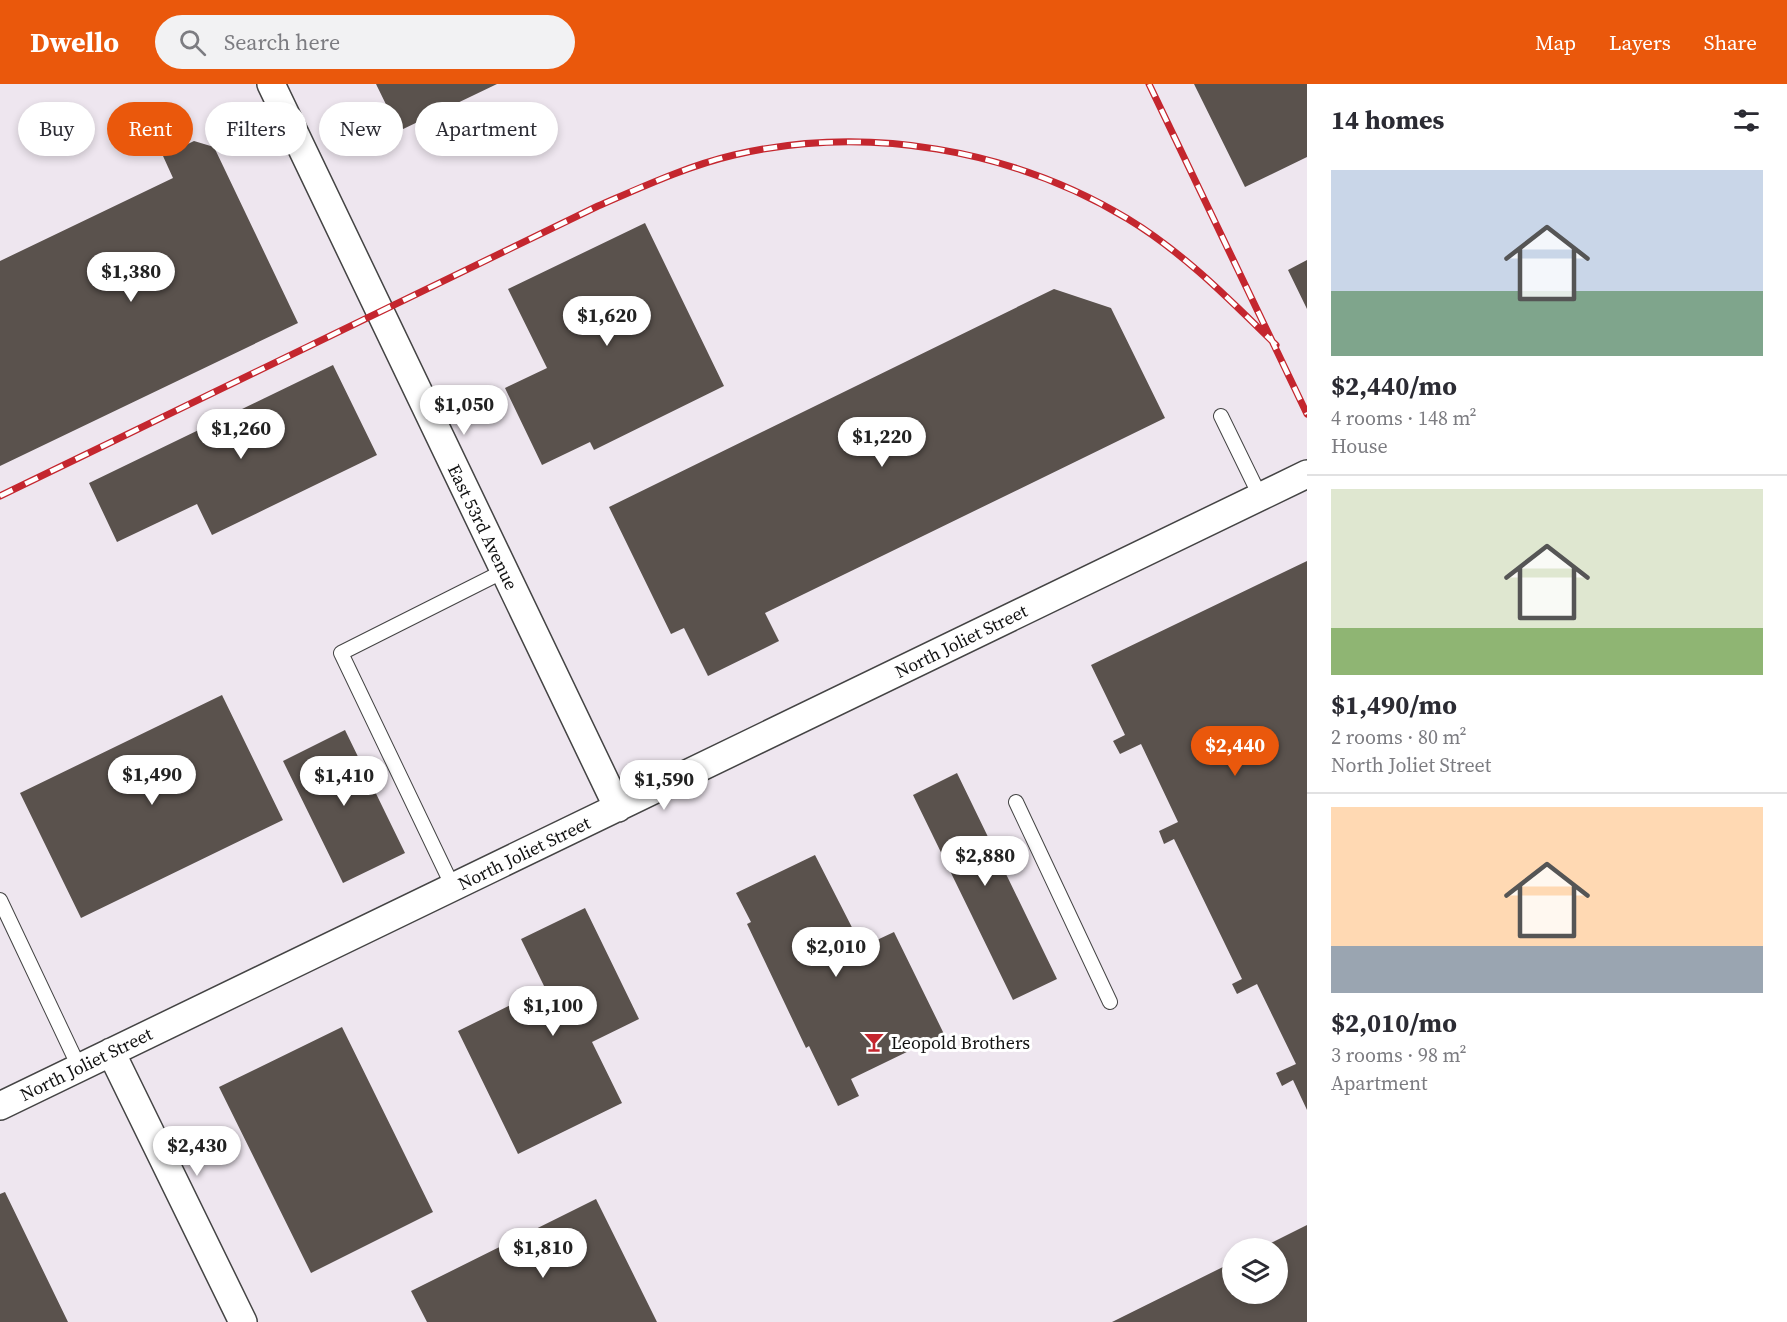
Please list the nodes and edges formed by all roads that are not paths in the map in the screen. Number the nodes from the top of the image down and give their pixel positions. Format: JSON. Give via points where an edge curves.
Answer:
{"nodes":[{"id":1,"x":271,"y":84,"type":"edge"},
{"id":2,"x":1221,"y":416,"type":"dead end"},
{"id":3,"x":1307,"y":474,"type":"edge"},
{"id":4,"x":1260,"y":496,"type":"junction"},
{"id":5,"x":504,"y":571,"type":"junction"},
{"id":6,"x":1016,"y":802,"type":"dead end"},
{"id":7,"x":618,"y":808,"type":"junction"},
{"id":8,"x":453,"y":887,"type":"junction"},
{"id":9,"x":0,"y":900,"type":"edge"},
{"id":10,"x":1110,"y":1002,"type":"dead end"},
{"id":11,"x":111,"y":1052,"type":"junction"},
{"id":12,"x":79,"y":1067,"type":"junction"},
{"id":13,"x":0,"y":1106,"type":"edge"},
{"id":14,"x":243,"y":1322,"type":"edge"}],
"edges":[{"from":1,"to":5,"type":"street","name":"East 53rd Avenue"},
{"from":2,"to":4,"type":"lane"},
{"from":3,"to":4,"type":"street","name":"North Joliet Street"},
{"from":4,"to":7,"type":"street","name":"North Joliet Street"},
{"from":5,"to":7,"type":"street","name":"East 53rd Avenue"},
{"from":5,"to":8,"type":"lane","via":[[340,653]]},
{"from":6,"to":10,"type":"lane"},
{"from":7,"to":8,"type":"street","name":"North Joliet Street"},
{"from":8,"to":11,"type":"street","name":"North Joliet Street"},
{"from":9,"to":12,"type":"lane"},
{"from":11,"to":12,"type":"street","name":"North Joliet Street"},
{"from":11,"to":14,"type":"street"},
{"from":12,"to":13,"type":"street","name":"North Joliet Street"}]}
